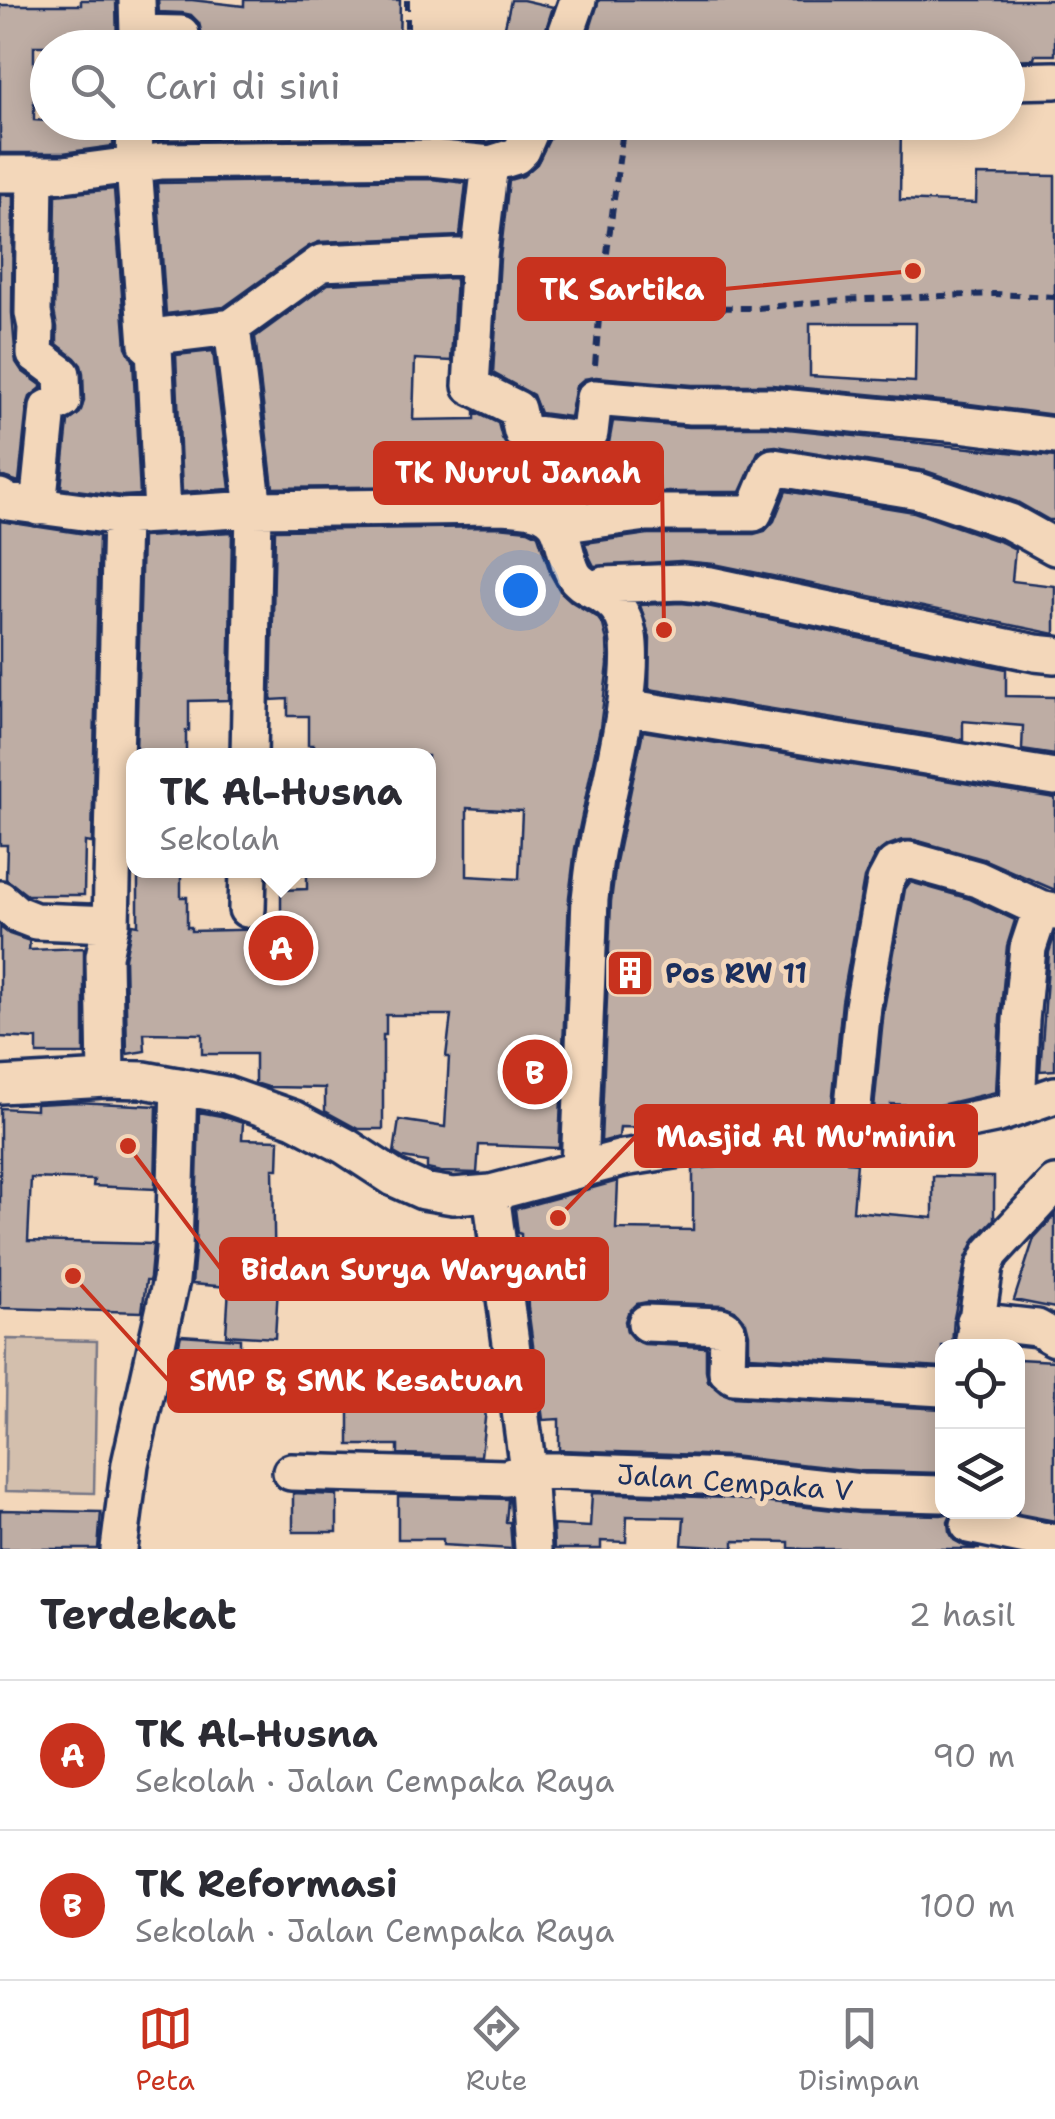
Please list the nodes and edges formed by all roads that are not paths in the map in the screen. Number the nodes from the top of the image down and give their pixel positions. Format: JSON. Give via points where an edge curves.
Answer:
{"nodes":[{"id":1,"x":578,"y":0,"type":"edge"},
{"id":2,"x":567,"y":30,"type":"edge"},
{"id":3,"x":1055,"y":80,"type":"edge"},
{"id":4,"x":1025,"y":81,"type":"edge"},
{"id":5,"x":135,"y":140,"type":"edge"},
{"id":6,"x":526,"y":140,"type":"edge"},
{"id":7,"x":490,"y":164,"type":"junction"},
{"id":8,"x":134,"y":165,"type":"junction"},
{"id":9,"x":18,"y":174,"type":"edge"},
{"id":10,"x":479,"y":256,"type":"junction"},
{"id":11,"x":232,"y":327,"type":"junction"},
{"id":12,"x":154,"y":347,"type":"junction"},
{"id":13,"x":1055,"y":436,"type":"edge"},
{"id":14,"x":580,"y":440,"type":"junction"},
{"id":15,"x":0,"y":497,"type":"edge"},
{"id":16,"x":38,"y":507,"type":"junction"},
{"id":17,"x":254,"y":509,"type":"junction"},
{"id":18,"x":162,"y":514,"type":"junction"},
{"id":19,"x":120,"y":517,"type":"junction"},
{"id":20,"x":558,"y":525,"type":"junction"},
{"id":21,"x":1055,"y":547,"type":"edge"},
{"id":22,"x":594,"y":590,"type":"junction"},
{"id":23,"x":1055,"y":655,"type":"edge"},
{"id":24,"x":625,"y":707,"type":"junction"},
{"id":25,"x":249,"y":748,"type":"edge"},
{"id":26,"x":1055,"y":777,"type":"edge"},
{"id":27,"x":248,"y":878,"type":"edge"},
{"id":28,"x":0,"y":899,"type":"edge"},
{"id":29,"x":247,"y":909,"type":"dead end"},
{"id":30,"x":1048,"y":910,"type":"edge"},
{"id":31,"x":110,"y":924,"type":"junction"},
{"id":32,"x":106,"y":1079,"type":"junction"},
{"id":33,"x":0,"y":1085,"type":"edge"},
{"id":34,"x":179,"y":1086,"type":"junction"},
{"id":35,"x":1055,"y":1096,"type":"edge"},
{"id":36,"x":1018,"y":1107,"type":"junction"},
{"id":37,"x":850,"y":1135,"type":"junction"},
{"id":38,"x":579,"y":1169,"type":"junction"},
{"id":39,"x":1052,"y":1192,"type":"edge"},
{"id":40,"x":491,"y":1194,"type":"junction"},
{"id":41,"x":646,"y":1323,"type":"dead end"},
{"id":42,"x":974,"y":1334,"type":"edge"},
{"id":43,"x":1055,"y":1338,"type":"edge"},
{"id":44,"x":935,"y":1388,"type":"edge"},
{"id":45,"x":291,"y":1472,"type":"dead end"},
{"id":46,"x":521,"y":1473,"type":"junction"},
{"id":47,"x":935,"y":1494,"type":"edge"},
{"id":48,"x":968,"y":1528,"type":"edge"},
{"id":49,"x":1055,"y":1543,"type":"edge"},
{"id":50,"x":119,"y":1549,"type":"edge"},
{"id":51,"x":533,"y":1549,"type":"edge"}],
"edges":[{"from":1,"to":2,"type":"street"},
{"from":3,"to":4,"type":"street"},
{"from":5,"to":8,"type":"street"},
{"from":6,"to":7,"type":"street","via":[[516,156]]},
{"from":7,"to":8,"type":"street","via":[[432,158]]},
{"from":7,"to":10,"type":"street"},
{"from":8,"to":9,"type":"street"},
{"from":8,"to":12,"type":"street","via":[[147,345]]},
{"from":9,"to":16,"type":"street","via":[[35,354],[62,374],[63,401],[48,408]]},
{"from":10,"to":11,"type":"street","via":[[321,263]]},
{"from":10,"to":14,"type":"street","via":[[470,386],[518,409],[522,432]]},
{"from":11,"to":12,"type":"street","via":[[158,336]]},
{"from":11,"to":17,"type":"street"},
{"from":12,"to":18,"type":"street"},
{"from":13,"to":14,"type":"street","via":[[770,406],[594,398],[590,433]]},
{"from":14,"to":20,"type":"street","via":[[569,507]]},
{"from":15,"to":16,"type":"street"},
{"from":16,"to":19,"type":"street"},
{"from":17,"to":18,"type":"street"},
{"from":17,"to":20,"type":"street","via":[[498,506],[547,514]]},
{"from":17,"to":25,"type":"street"},
{"from":18,"to":19,"type":"street"},
{"from":19,"to":31,"type":"street"},
{"from":20,"to":21,"type":"street","via":[[647,513],[754,513],[773,466],[919,490],[1010,522]]},
{"from":20,"to":22,"type":"street","via":[[576,578]]},
{"from":22,"to":23,"type":"street","via":[[710,585]]},
{"from":22,"to":24,"type":"street","via":[[614,602],[626,622]]},
{"from":24,"to":26,"type":"street"},
{"from":24,"to":38,"type":"street","via":[[590,899]]},
{"from":27,"to":29,"type":"street"},
{"from":28,"to":31,"type":"street","via":[[35,920]]},
{"from":30,"to":36,"type":"street","via":[[1028,948]]},
{"from":30,"to":37,"type":"street","via":[[977,879],[909,860],[894,865],[885,882],[863,1006]]},
{"from":31,"to":32,"type":"street","via":[[104,956]]},
{"from":32,"to":33,"type":"street"},
{"from":32,"to":34,"type":"street"},
{"from":34,"to":40,"type":"street","via":[[294,1119],[423,1191]]},
{"from":34,"to":50,"type":"street","via":[[171,1280],[130,1464]]},
{"from":35,"to":36,"type":"street"},
{"from":36,"to":37,"type":"street","via":[[932,1128]]},
{"from":37,"to":38,"type":"street","via":[[700,1146]]},
{"from":38,"to":40,"type":"street"},
{"from":39,"to":42,"type":"street","via":[[991,1253]]},
{"from":40,"to":46,"type":"street"},
{"from":41,"to":44,"type":"street","via":[[725,1328],[727,1371],[734,1376]]},
{"from":42,"to":43,"type":"street","via":[[1037,1328]]},
{"from":45,"to":46,"type":"street","name":"Jalan Cempaka V","via":[[449,1478]]},
{"from":46,"to":47,"type":"street","name":"Jalan Cempaka V","via":[[729,1477]]},
{"from":46,"to":51,"type":"street"},
{"from":48,"to":49,"type":"street"}]}
